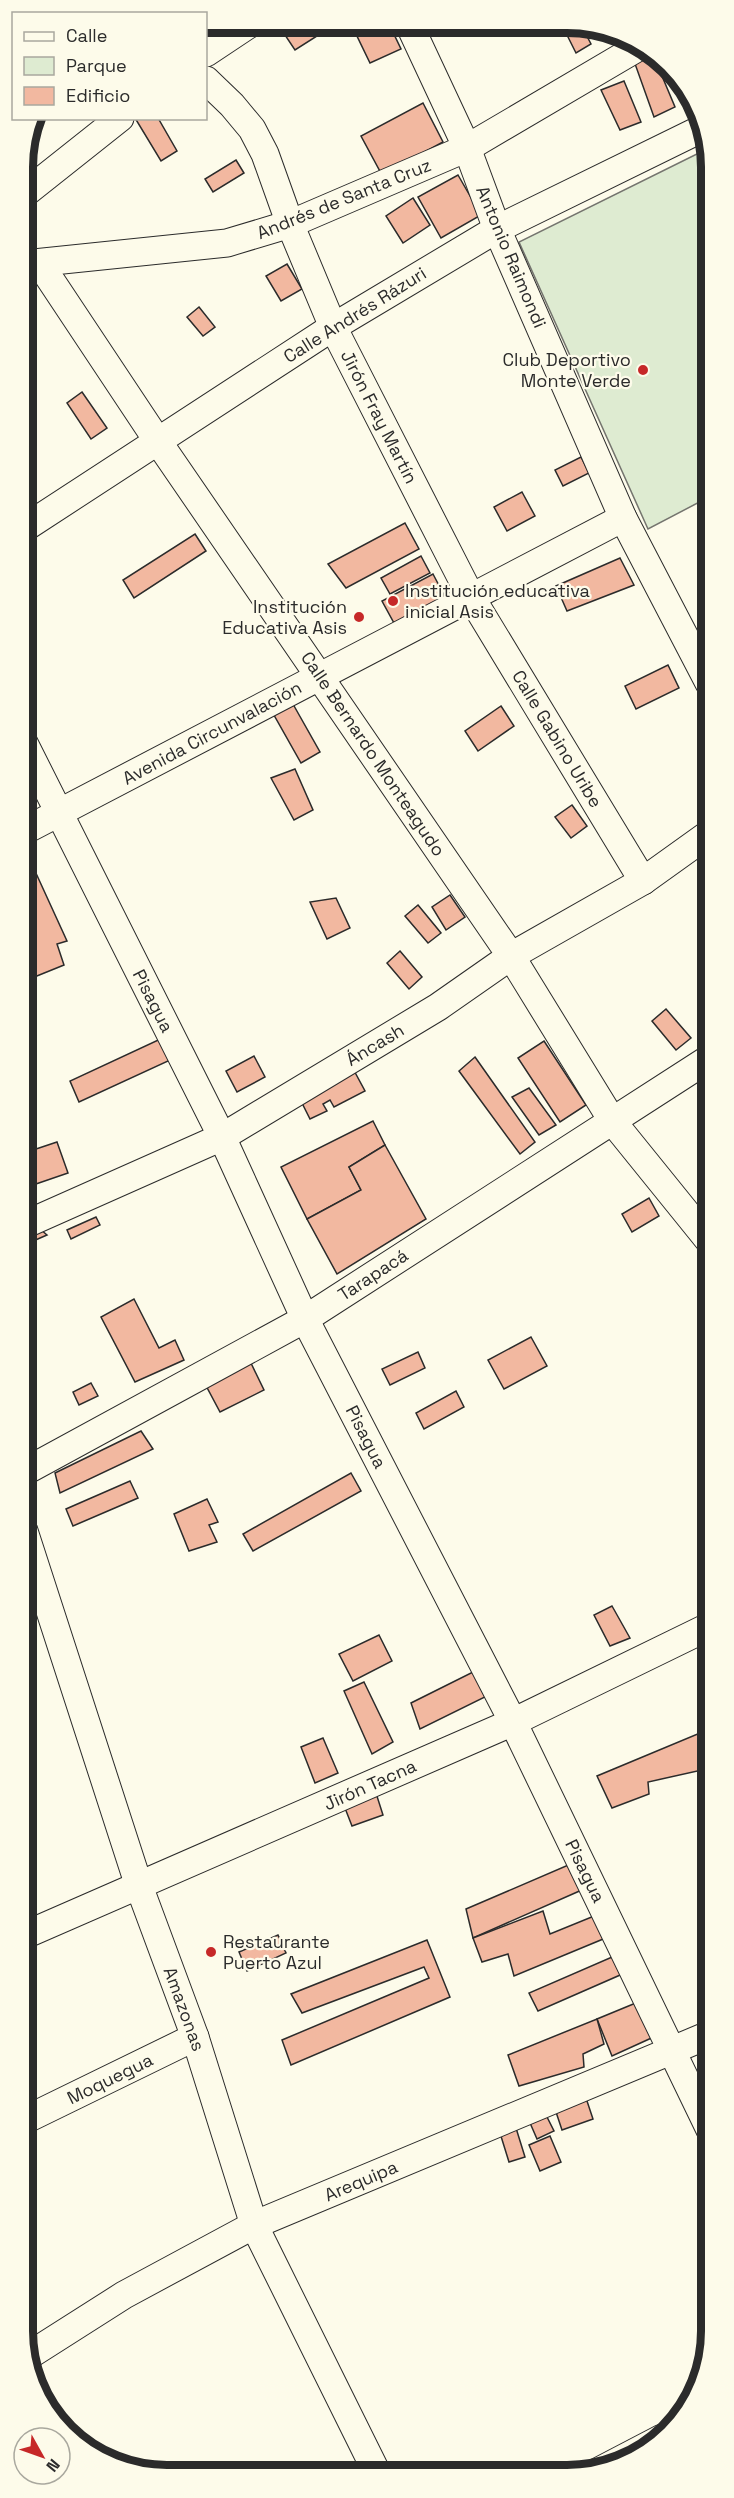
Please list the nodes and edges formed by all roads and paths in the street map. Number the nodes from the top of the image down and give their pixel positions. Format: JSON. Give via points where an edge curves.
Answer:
{"nodes":[{"id":1,"x":236,"y":33,"type":"edge"},
{"id":2,"x":413,"y":33,"type":"edge"},
{"id":3,"x":633,"y":50,"type":"edge"},
{"id":4,"x":207,"y":52,"type":"edge"},
{"id":5,"x":207,"y":81,"type":"edge"},
{"id":6,"x":117,"y":120,"type":"edge"},
{"id":7,"x":696,"y":132,"type":"edge"},
{"id":8,"x":467,"y":148,"type":"junction"},
{"id":9,"x":33,"y":187,"type":"edge"},
{"id":10,"x":290,"y":224,"type":"junction"},
{"id":11,"x":497,"y":229,"type":"junction"},
{"id":12,"x":33,"y":264,"type":"edge"},
{"id":13,"x":33,"y":267,"type":"edge"},
{"id":14,"x":333,"y":327,"type":"junction"},
{"id":15,"x":158,"y":440,"type":"junction"},
{"id":16,"x":623,"y":518,"type":"junction"},
{"id":17,"x":33,"y":522,"type":"edge"},
{"id":18,"x":471,"y":597,"type":"junction"},
{"id":19,"x":701,"y":668,"type":"edge"},
{"id":20,"x":321,"y":676,"type":"junction"},
{"id":21,"x":33,"y":760,"type":"edge"},
{"id":22,"x":60,"y":813,"type":"junction"},
{"id":23,"x":33,"y":826,"type":"edge"},
{"id":24,"x":701,"y":840,"type":"edge"},
{"id":25,"x":643,"y":881,"type":"junction"},
{"id":26,"x":511,"y":956,"type":"junction"},
{"id":27,"x":701,"y":1064,"type":"edge"},
{"id":28,"x":613,"y":1122,"type":"junction"},
{"id":29,"x":222,"y":1137,"type":"junction"},
{"id":30,"x":33,"y":1221,"type":"edge"},
{"id":31,"x":701,"y":1231,"type":"edge"},
{"id":32,"x":305,"y":1318,"type":"junction"},
{"id":33,"x":33,"y":1467,"type":"edge"},
{"id":34,"x":33,"y":1559,"type":"edge"},
{"id":35,"x":701,"y":1630,"type":"edge"},
{"id":36,"x":513,"y":1722,"type":"junction"},
{"id":37,"x":139,"y":1886,"type":"junction"},
{"id":38,"x":33,"y":1932,"type":"edge"},
{"id":39,"x":195,"y":2037,"type":"junction"},
{"id":40,"x":701,"y":2038,"type":"edge"},
{"id":41,"x":672,"y":2051,"type":"junction"},
{"id":42,"x":701,"y":2111,"type":"edge"},
{"id":43,"x":33,"y":2116,"type":"edge"},
{"id":44,"x":254,"y":2226,"type":"junction"},
{"id":45,"x":35,"y":2352,"type":"edge"},
{"id":46,"x":373,"y":2465,"type":"edge"}],
"edges":[{"from":1,"to":4,"type":"street"},
{"from":2,"to":8,"type":"street","name":"Antonio Raimondi"},
{"from":3,"to":8,"type":"street","name":"Andrés de Santa Cruz"},
{"from":5,"to":10,"type":"street","name":"Jirón Fray Martín","via":[[252,129]]},
{"from":6,"to":9,"type":"street"},
{"from":7,"to":11,"type":"street","name":"Calle Andrés Rázuri"},
{"from":8,"to":10,"type":"street","name":"Andrés de Santa Cruz"},
{"from":8,"to":11,"type":"street","name":"Antonio Raimondi"},
{"from":10,"to":12,"type":"street","name":"Andrés de Santa Cruz","via":[[227,243]]},
{"from":10,"to":14,"type":"street","name":"Jirón Fray Martín"},
{"from":11,"to":14,"type":"street","name":"Calle Andrés Rázuri"},
{"from":11,"to":16,"type":"street","name":"Antonio Raimondi"},
{"from":13,"to":15,"type":"street","name":"Calle Bernardo Monteagudo"},
{"from":14,"to":15,"type":"street","name":"Calle Andrés Rázuri"},
{"from":14,"to":18,"type":"street","name":"Jirón Fray Martín"},
{"from":15,"to":17,"type":"street","name":"Calle Andrés Rázuri"},
{"from":15,"to":20,"type":"street","name":"Calle Bernardo Monteagudo"},
{"from":16,"to":18,"type":"street","name":"Avenida Circunvalación"},
{"from":16,"to":19,"type":"street","name":"Antonio Raimondi"},
{"from":18,"to":20,"type":"street","name":"Avenida Circunvalación"},
{"from":18,"to":25,"type":"street","name":"Calle Gabino Uribe"},
{"from":20,"to":22,"type":"street","name":"Avenida Circunvalación"},
{"from":20,"to":26,"type":"street","name":"Calle Bernardo Monteagudo"},
{"from":21,"to":22,"type":"street","name":"Pisagua"},
{"from":22,"to":23,"type":"street","name":"Avenida Circunvalación"},
{"from":22,"to":29,"type":"street","name":"Pisagua"},
{"from":24,"to":25,"type":"street","name":"Áncash"},
{"from":25,"to":26,"type":"street","name":"Áncash"},
{"from":26,"to":28,"type":"street","name":"Calle Bernardo Monteagudo"},
{"from":26,"to":29,"type":"street","name":"Áncash","via":[[438,1007]]},
{"from":27,"to":28,"type":"street","name":"Tarapacá"},
{"from":28,"to":31,"type":"street","name":"Calle Bernardo Monteagudo"},
{"from":28,"to":32,"type":"street","name":"Tarapacá"},
{"from":29,"to":30,"type":"street","name":"Áncash"},
{"from":29,"to":32,"type":"street","name":"Pisagua"},
{"from":32,"to":33,"type":"street","name":"Tarapacá"},
{"from":32,"to":36,"type":"street","name":"Pisagua"},
{"from":34,"to":37,"type":"street","name":"Amazonas"},
{"from":35,"to":36,"type":"street","name":"Jirón Tacna"},
{"from":36,"to":37,"type":"street","name":"Jirón Tacna"},
{"from":36,"to":41,"type":"street","name":"Pisagua"},
{"from":37,"to":38,"type":"street","name":"Jirón Tacna"},
{"from":37,"to":39,"type":"street","name":"Amazonas"},
{"from":39,"to":43,"type":"street","name":"Moquegua"},
{"from":39,"to":44,"type":"street","name":"Amazonas"},
{"from":40,"to":41,"type":"street","name":"Arequipa"},
{"from":41,"to":42,"type":"street","name":"Pisagua"},
{"from":41,"to":44,"type":"street","name":"Arequipa"},
{"from":44,"to":45,"type":"street","name":"Arequipa","via":[[124,2295]]},
{"from":44,"to":46,"type":"street","name":"Amazonas"}]}
